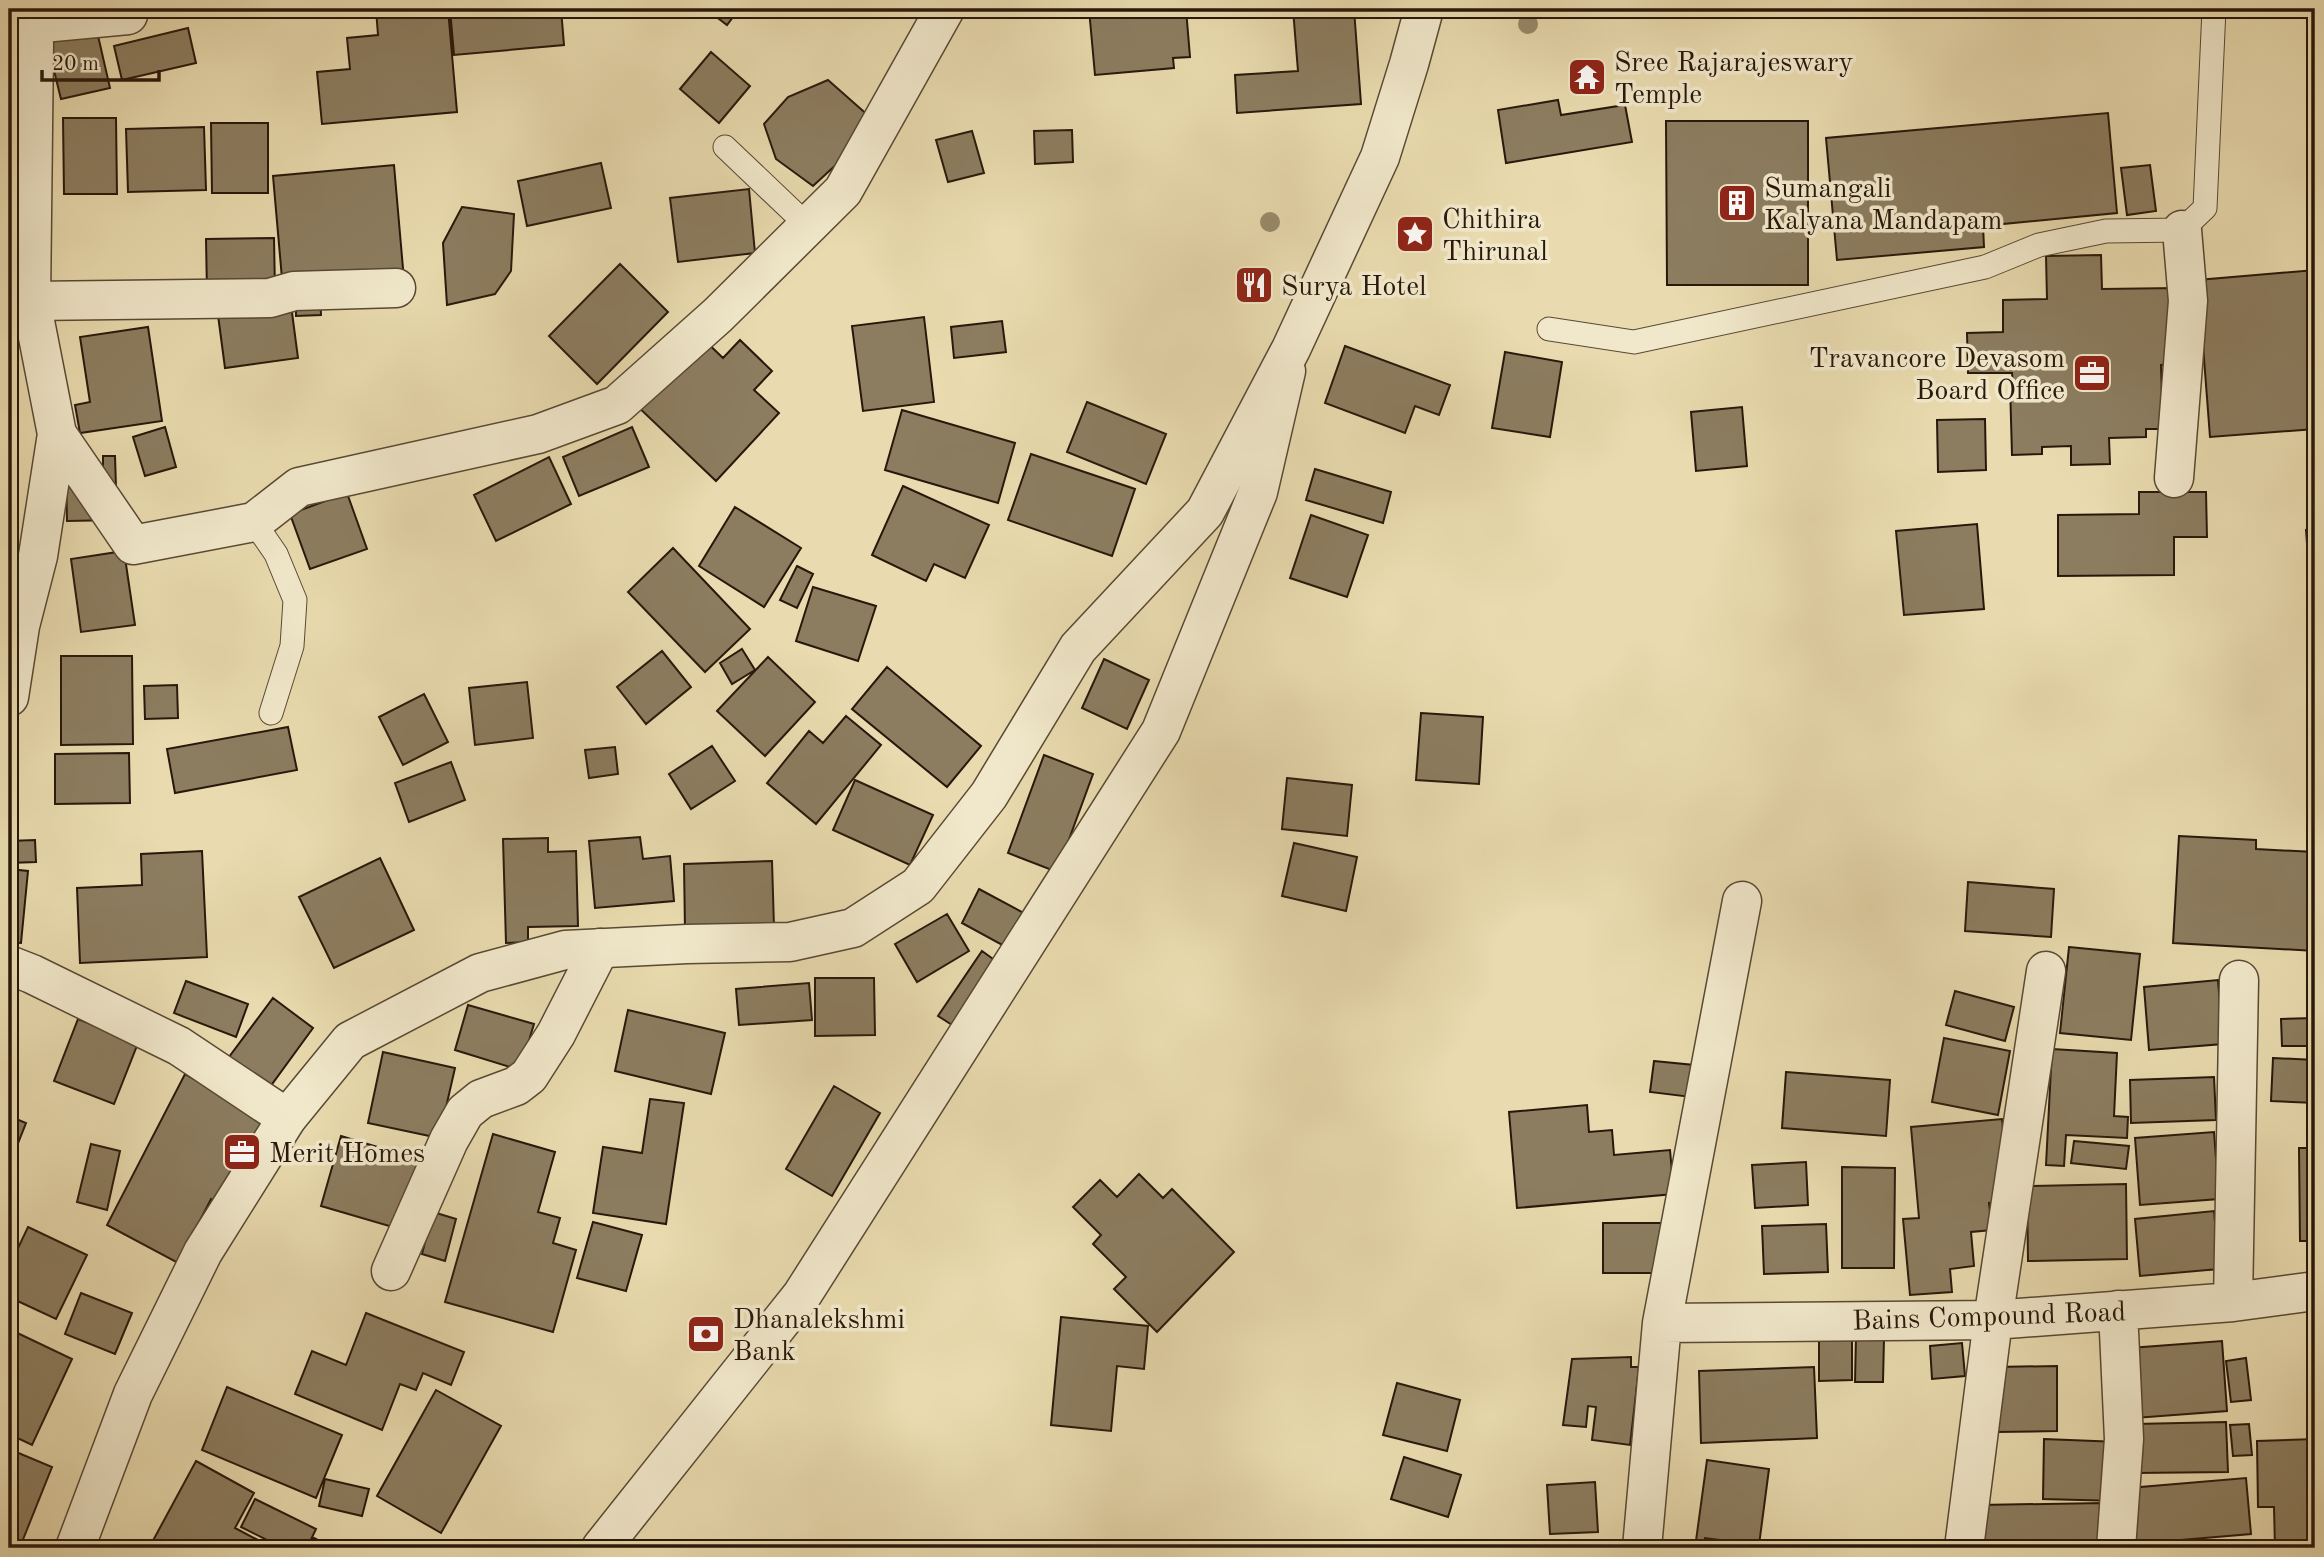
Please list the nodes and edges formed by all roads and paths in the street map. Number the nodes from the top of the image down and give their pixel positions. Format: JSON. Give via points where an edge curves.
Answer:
{"nodes":[{"id":1,"x":945,"y":9,"type":"edge"},
{"id":2,"x":1424,"y":9,"type":"edge"},
{"id":3,"x":2214,"y":9,"type":"edge"},
{"id":4,"x":128,"y":15,"type":"dead end"},
{"id":5,"x":31,"y":16,"type":"edge"},
{"id":6,"x":725,"y":147,"type":"dead end"},
{"id":7,"x":808,"y":226,"type":"junction"},
{"id":8,"x":2182,"y":230,"type":"junction"},
{"id":9,"x":396,"y":288,"type":"dead end"},
{"id":10,"x":31,"y":301,"type":"junction"},
{"id":11,"x":1549,"y":329,"type":"dead end"},
{"id":12,"x":1291,"y":349,"type":"junction"},
{"id":13,"x":57,"y":434,"type":"junction"},
{"id":14,"x":2174,"y":478,"type":"dead end"},
{"id":15,"x":254,"y":522,"type":"junction"},
{"id":16,"x":9,"y":697,"type":"edge"},
{"id":17,"x":271,"y":713,"type":"dead end"},
{"id":18,"x":1742,"y":901,"type":"dead end"},
{"id":19,"x":600,"y":948,"type":"junction"},
{"id":20,"x":9,"y":965,"type":"edge"},
{"id":21,"x":2046,"y":971,"type":"dead end"},
{"id":22,"x":2239,"y":980,"type":"dead end"},
{"id":23,"x":287,"y":1118,"type":"junction"},
{"id":24,"x":391,"y":1271,"type":"dead end"},
{"id":25,"x":2315,"y":1291,"type":"edge"},
{"id":26,"x":2233,"y":1303,"type":"junction"},
{"id":27,"x":2118,"y":1310,"type":"junction"},
{"id":28,"x":1993,"y":1320,"type":"junction"},
{"id":29,"x":1662,"y":1323,"type":"junction"},
{"id":30,"x":75,"y":1548,"type":"edge"},
{"id":31,"x":601,"y":1548,"type":"edge"},
{"id":32,"x":1642,"y":1548,"type":"edge"},
{"id":33,"x":1964,"y":1548,"type":"edge"},
{"id":34,"x":2116,"y":1548,"type":"edge"}],
"edges":[{"from":1,"to":7,"type":"street","via":[[843,191]]},
{"from":2,"to":12,"type":"street","via":[[1380,157]]},
{"from":3,"to":8,"type":"lane","via":[[2205,208]]},
{"from":4,"to":5,"type":"street"},
{"from":5,"to":10,"type":"street"},
{"from":6,"to":7,"type":"lane"},
{"from":7,"to":15,"type":"street","via":[[617,405],[538,434],[299,487]]},
{"from":8,"to":11,"type":"lane","via":[[2106,231],[2039,245],[1985,267],[1634,342]]},
{"from":8,"to":14,"type":"street","via":[[2188,301]]},
{"from":9,"to":10,"type":"street","via":[[293,291],[271,298]]},
{"from":10,"to":13,"type":"street"},
{"from":12,"to":19,"type":"street","via":[[1205,512],[1078,648],[989,795],[918,886],[853,928],[790,942]]},
{"from":12,"to":31,"type":"street","via":[[1258,492],[1161,731],[802,1295]]},
{"from":13,"to":15,"type":"street","via":[[133,545]]},
{"from":13,"to":16,"type":"street"},
{"from":15,"to":17,"type":"lane","via":[[276,554],[295,600],[292,646]]},
{"from":18,"to":29,"type":"street"},
{"from":19,"to":23,"type":"street","via":[[565,950],[480,974],[350,1041]]},
{"from":19,"to":24,"type":"street","via":[[529,1076],[465,1112]]},
{"from":20,"to":23,"type":"street","via":[[179,1046]]},
{"from":21,"to":28,"type":"street"},
{"from":22,"to":26,"type":"street"},
{"from":23,"to":30,"type":"street","via":[[203,1252],[133,1394]]},
{"from":25,"to":26,"type":"street","name":"Bains Compound Road"},
{"from":26,"to":27,"type":"street","name":"Bains Compound Road"},
{"from":27,"to":28,"type":"street","name":"Bains Compound Road"},
{"from":27,"to":34,"type":"street","via":[[2124,1439]]},
{"from":28,"to":29,"type":"street","name":"Bains Compound Road"},
{"from":28,"to":33,"type":"street"},
{"from":29,"to":32,"type":"street"}]}
